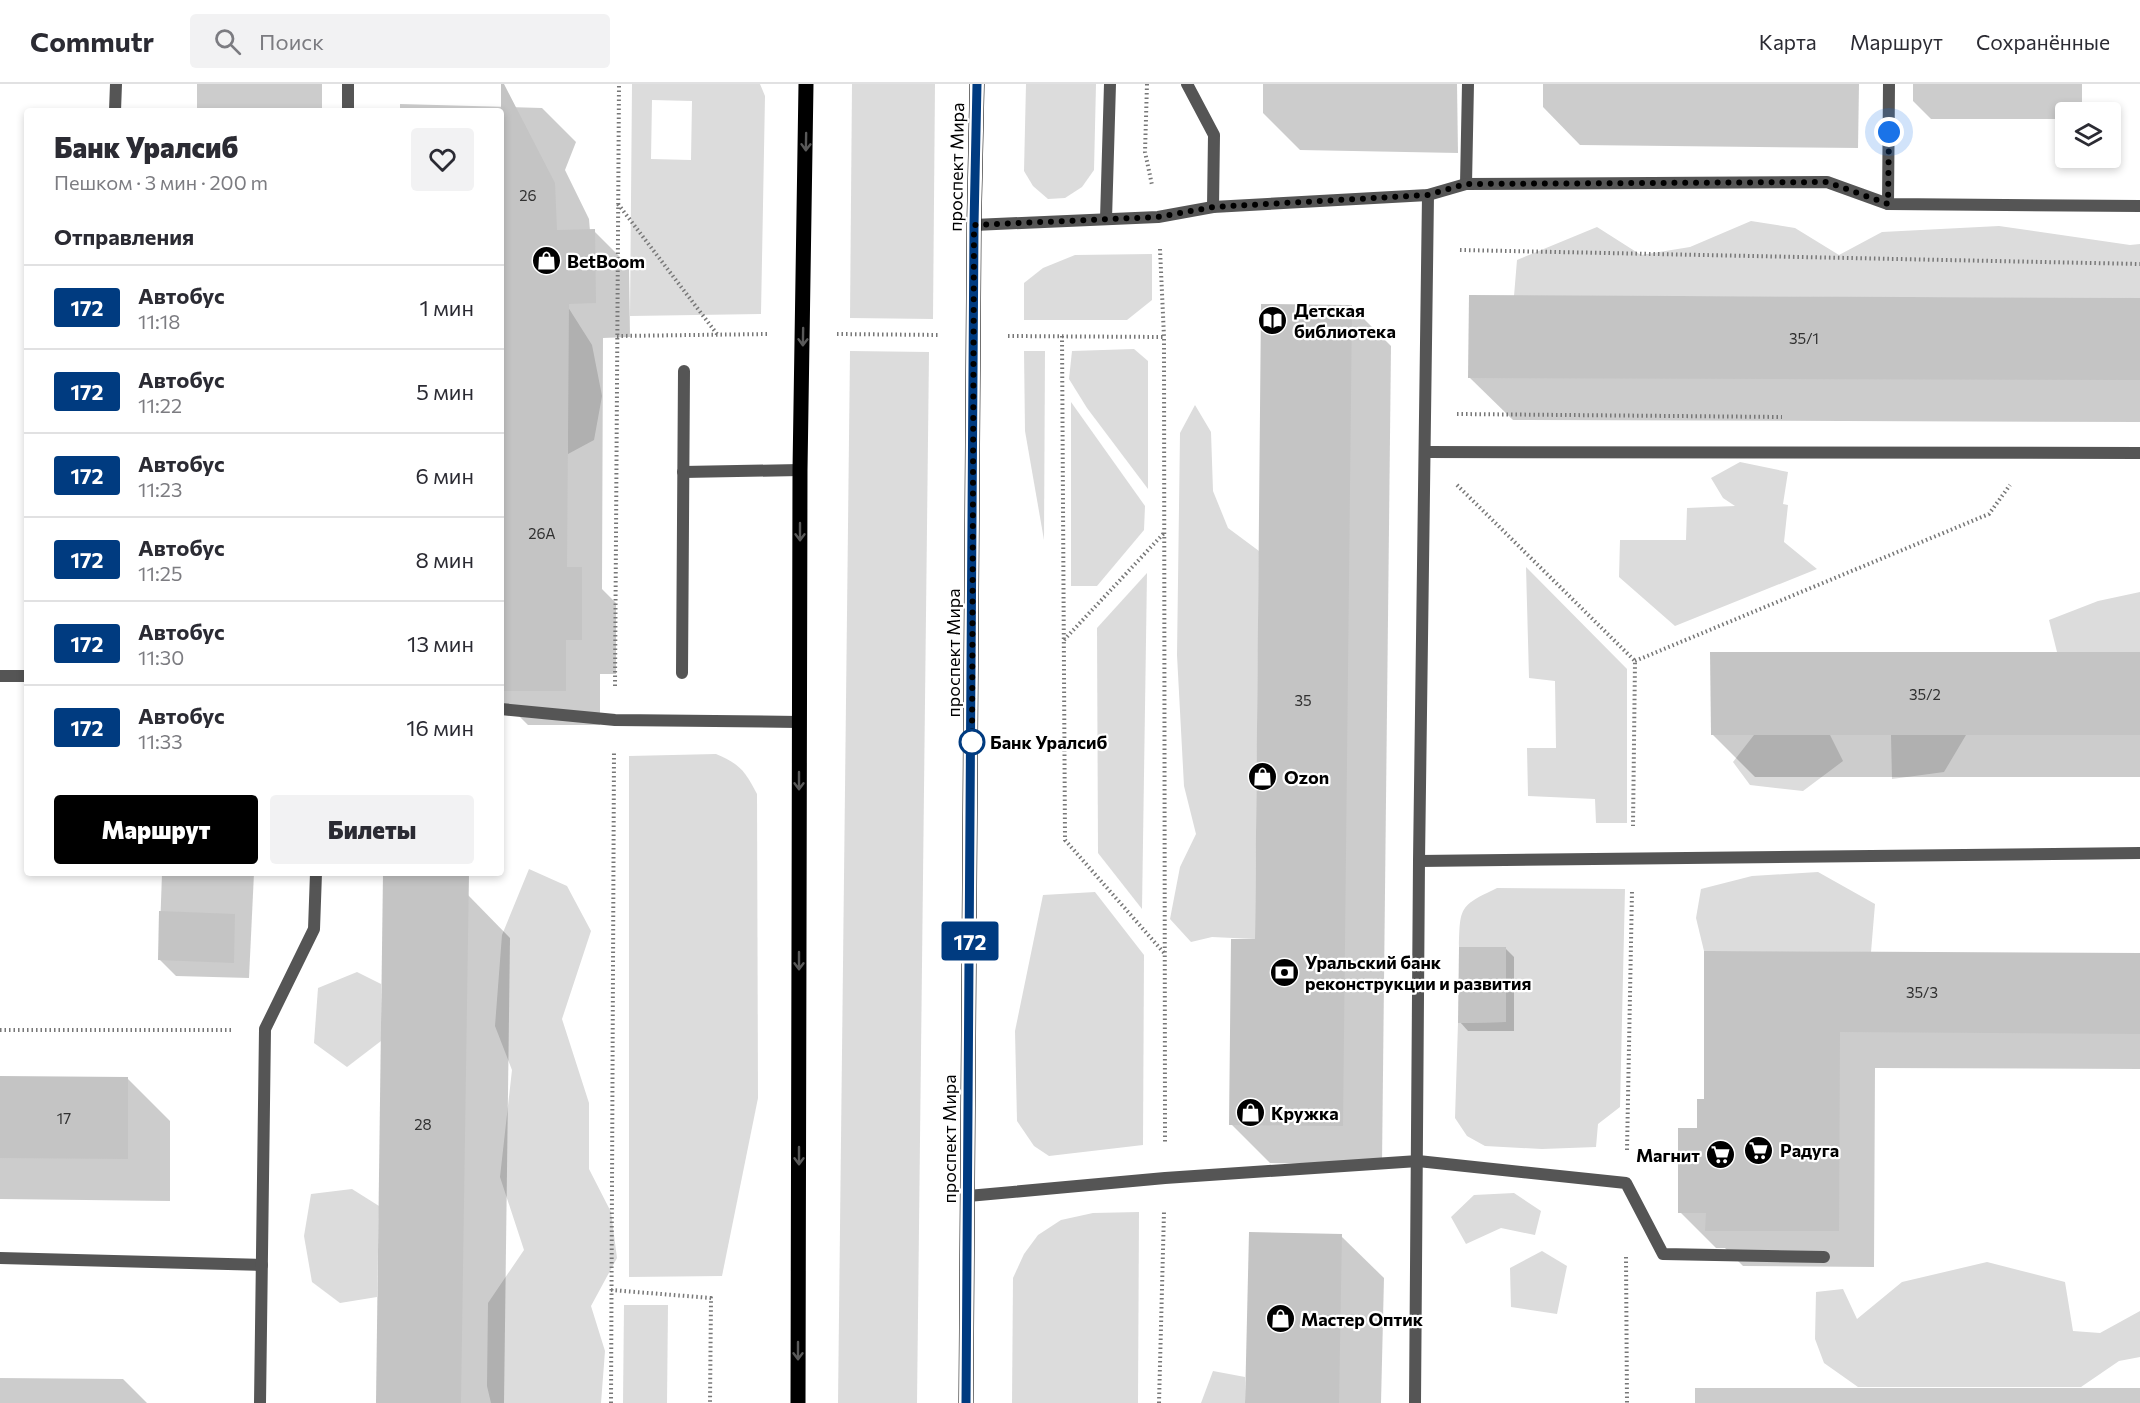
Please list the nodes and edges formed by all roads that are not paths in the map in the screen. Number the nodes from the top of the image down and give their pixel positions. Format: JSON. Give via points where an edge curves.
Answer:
{"nodes":[{"id":1,"x":116,"y":84,"type":"edge"},
{"id":2,"x":348,"y":84,"type":"edge"},
{"id":3,"x":806,"y":84,"type":"edge"},
{"id":4,"x":977,"y":84,"type":"edge"},
{"id":5,"x":1110,"y":84,"type":"edge"},
{"id":6,"x":1187,"y":84,"type":"edge"},
{"id":7,"x":1467,"y":84,"type":"edge"},
{"id":8,"x":1889,"y":84,"type":"edge"},
{"id":9,"x":115,"y":108,"type":"edge"},
{"id":10,"x":348,"y":108,"type":"edge"},
{"id":11,"x":1466,"y":184,"type":"junction"},
{"id":12,"x":1428,"y":195,"type":"junction"},
{"id":13,"x":1888,"y":204,"type":"junction"},
{"id":14,"x":2140,"y":206,"type":"edge"},
{"id":15,"x":1213,"y":207,"type":"junction"},
{"id":16,"x":1106,"y":219,"type":"junction"},
{"id":17,"x":974,"y":225,"type":"junction"},
{"id":18,"x":684,"y":371,"type":"dead end"},
{"id":19,"x":1425,"y":452,"type":"junction"},
{"id":20,"x":2140,"y":453,"type":"edge"},
{"id":21,"x":800,"y":471,"type":"junction"},
{"id":22,"x":683,"y":472,"type":"junction"},
{"id":23,"x":682,"y":673,"type":"dead end"},
{"id":24,"x":0,"y":676,"type":"edge"},
{"id":25,"x":24,"y":676,"type":"edge"},
{"id":26,"x":504,"y":710,"type":"edge"},
{"id":27,"x":799,"y":722,"type":"junction"},
{"id":28,"x":2140,"y":854,"type":"edge"},
{"id":29,"x":1419,"y":861,"type":"junction"},
{"id":30,"x":316,"y":876,"type":"edge"},
{"id":31,"x":1418,"y":1161,"type":"junction"},
{"id":32,"x":968,"y":1196,"type":"junction"},
{"id":33,"x":1824,"y":1257,"type":"dead end"},
{"id":34,"x":0,"y":1258,"type":"edge"},
{"id":35,"x":262,"y":1265,"type":"junction"},
{"id":36,"x":260,"y":1403,"type":"edge"},
{"id":37,"x":798,"y":1403,"type":"edge"},
{"id":38,"x":966,"y":1403,"type":"edge"},
{"id":39,"x":1415,"y":1403,"type":"edge"}],
"edges":[{"from":1,"to":9,"type":"lane"},
{"from":2,"to":10,"type":"lane"},
{"from":3,"to":21,"type":"main road","one_way":true},
{"from":4,"to":17,"type":"main road","name":"проспект Мира"},
{"from":5,"to":16,"type":"lane"},
{"from":6,"to":15,"type":"lane","via":[[1214,135]]},
{"from":7,"to":11,"type":"lane"},
{"from":8,"to":13,"type":"lane"},
{"from":11,"to":12,"type":"lane"},
{"from":11,"to":13,"type":"lane","via":[[1827,182]]},
{"from":12,"to":15,"type":"lane"},
{"from":12,"to":19,"type":"lane"},
{"from":13,"to":14,"type":"lane"},
{"from":15,"to":16,"type":"lane","via":[[1158,217]]},
{"from":16,"to":17,"type":"lane"},
{"from":17,"to":32,"type":"main road","name":"проспект Мира"},
{"from":18,"to":22,"type":"lane"},
{"from":19,"to":20,"type":"lane"},
{"from":19,"to":29,"type":"lane"},
{"from":21,"to":22,"type":"lane"},
{"from":21,"to":27,"type":"main road","one_way":true},
{"from":22,"to":23,"type":"lane"},
{"from":24,"to":25,"type":"lane"},
{"from":26,"to":27,"type":"lane","via":[[615,720]]},
{"from":27,"to":37,"type":"main road","one_way":true},
{"from":28,"to":29,"type":"lane"},
{"from":29,"to":31,"type":"lane"},
{"from":30,"to":35,"type":"lane","via":[[314,929],[265,1029]]},
{"from":31,"to":32,"type":"lane"},
{"from":31,"to":33,"type":"lane","via":[[1626,1183],[1663,1254]]},
{"from":31,"to":39,"type":"lane"},
{"from":32,"to":38,"type":"main road","name":"проспект Мира"},
{"from":34,"to":35,"type":"lane"},
{"from":35,"to":36,"type":"lane"}]}
